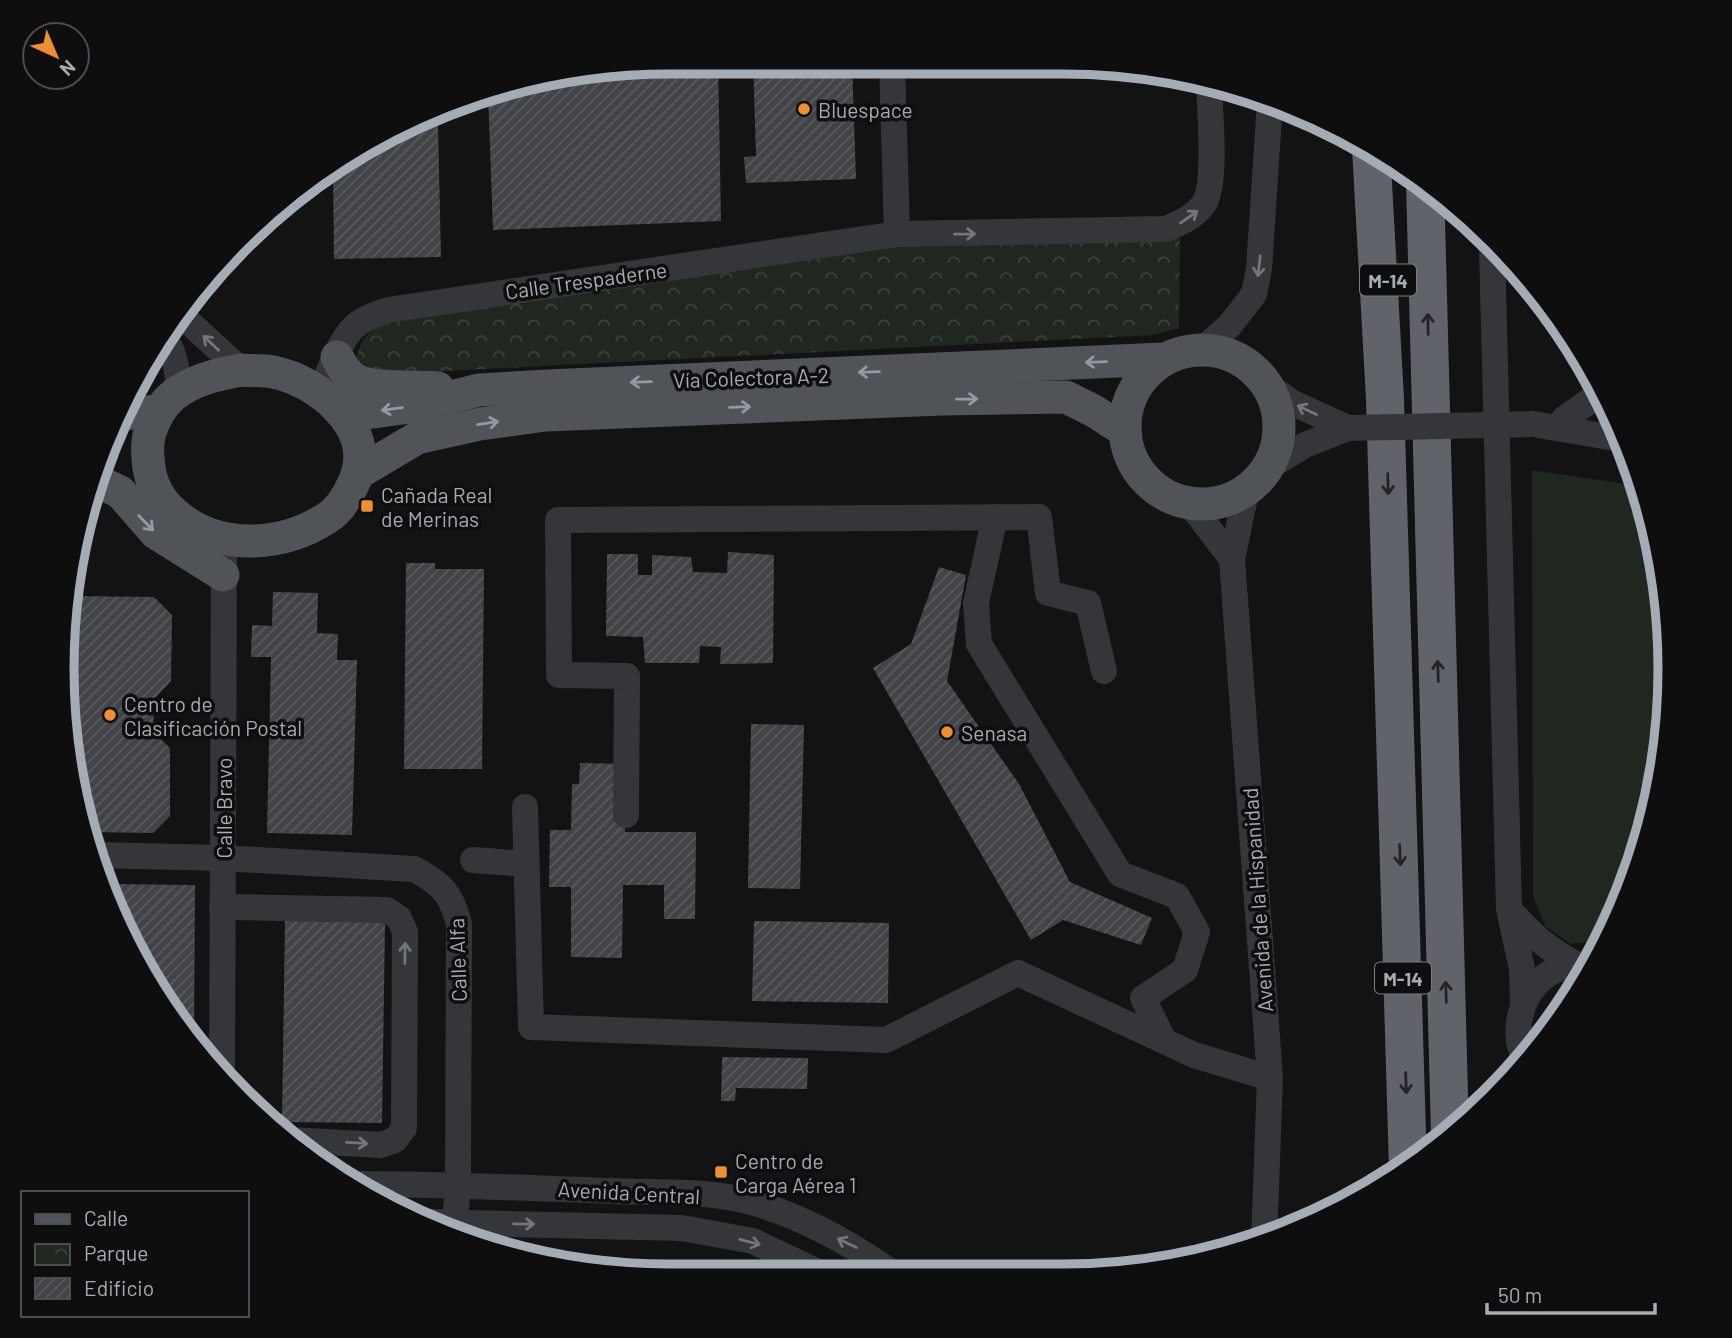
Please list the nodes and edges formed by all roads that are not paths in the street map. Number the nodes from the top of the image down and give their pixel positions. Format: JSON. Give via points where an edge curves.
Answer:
{"nodes":[{"id":1,"x":892,"y":74,"type":"edge"},
{"id":2,"x":1209,"y":92,"type":"edge"},
{"id":3,"x":1269,"y":111,"type":"edge"},
{"id":4,"x":1372,"y":160,"type":"edge"},
{"id":5,"x":1392,"y":173,"type":"edge"},
{"id":6,"x":1425,"y":197,"type":"edge"},
{"id":7,"x":897,"y":234,"type":"junction"},
{"id":8,"x":1492,"y":256,"type":"edge"},
{"id":9,"x":187,"y":320,"type":"edge"},
{"id":10,"x":169,"y":345,"type":"edge"},
{"id":11,"x":1203,"y":349,"type":"junction"},
{"id":12,"x":337,"y":357,"type":"junction"},
{"id":13,"x":1164,"y":359,"type":"junction"},
{"id":14,"x":241,"y":370,"type":"junction"},
{"id":15,"x":1269,"y":386,"type":"junction"},
{"id":16,"x":479,"y":390,"type":"junction"},
{"id":17,"x":1385,"y":399,"type":"junction"},
{"id":18,"x":1593,"y":399,"type":"edge"},
{"id":19,"x":169,"y":401,"type":"junction"},
{"id":20,"x":329,"y":401,"type":"junction"},
{"id":21,"x":133,"y":411,"type":"edge"},
{"id":22,"x":1564,"y":419,"type":"junction"},
{"id":23,"x":1533,"y":424,"type":"junction"},
{"id":24,"x":1605,"y":424,"type":"edge"},
{"id":25,"x":1348,"y":428,"type":"junction"},
{"id":26,"x":1125,"y":431,"type":"junction"},
{"id":27,"x":1611,"y":437,"type":"edge"},
{"id":28,"x":1269,"y":467,"type":"junction"},
{"id":29,"x":109,"y":468,"type":"edge"},
{"id":30,"x":358,"y":473,"type":"junction"},
{"id":31,"x":151,"y":483,"type":"junction"},
{"id":32,"x":103,"y":484,"type":"edge"},
{"id":33,"x":1246,"y":492,"type":"junction"},
{"id":34,"x":1190,"y":504,"type":"junction"},
{"id":35,"x":995,"y":517,"type":"junction"},
{"id":36,"x":225,"y":539,"type":"junction"},
{"id":37,"x":1232,"y":559,"type":"junction"},
{"id":38,"x":223,"y":575,"type":"junction"},
{"id":39,"x":1104,"y":671,"type":"dead end"},
{"id":40,"x":524,"y":807,"type":"dead end"},
{"id":41,"x":626,"y":815,"type":"dead end"},
{"id":42,"x":104,"y":855,"type":"edge"},
{"id":43,"x":222,"y":858,"type":"junction"},
{"id":44,"x":473,"y":860,"type":"dead end"},
{"id":45,"x":526,"y":864,"type":"junction"},
{"id":46,"x":222,"y":907,"type":"junction"},
{"id":47,"x":1509,"y":909,"type":"junction"},
{"id":48,"x":1581,"y":963,"type":"edge"},
{"id":49,"x":1580,"y":965,"type":"edge"},
{"id":50,"x":1523,"y":1003,"type":"junction"},
{"id":51,"x":1164,"y":1041,"type":"junction"},
{"id":52,"x":1520,"y":1051,"type":"edge"},
{"id":53,"x":222,"y":1063,"type":"edge"},
{"id":54,"x":1270,"y":1078,"type":"junction"},
{"id":55,"x":1450,"y":1122,"type":"edge"},
{"id":56,"x":306,"y":1141,"type":"edge"},
{"id":57,"x":1408,"y":1154,"type":"edge"},
{"id":58,"x":369,"y":1184,"type":"edge"},
{"id":59,"x":458,"y":1184,"type":"junction"},
{"id":60,"x":449,"y":1222,"type":"edge"},
{"id":61,"x":455,"y":1222,"type":"junction"},
{"id":62,"x":1264,"y":1229,"type":"edge"},
{"id":63,"x":801,"y":1264,"type":"edge"},
{"id":64,"x":880,"y":1264,"type":"edge"}],
"edges":[{"from":1,"to":7,"type":"street"},
{"from":7,"to":2,"type":"street","name":"Calle Trespaderne","one_way":true,"via":[[1166,229],[1189,219],[1205,204],[1211,183]]},
{"from":3,"to":11,"type":"street","one_way":true,"via":[[1254,294]]},
{"from":4,"to":17,"type":"highway"},
{"from":5,"to":17,"type":"highway","number":"M-14"},
{"from":55,"to":6,"type":"highway","number":"M-14","one_way":true},
{"from":7,"to":12,"type":"street","name":"Calle Trespaderne","via":[[388,310],[352,328]]},
{"from":8,"to":47,"type":"street"},
{"from":14,"to":9,"type":"street","one_way":true},
{"from":10,"to":19,"type":"street","via":[[176,361]]},
{"from":11,"to":13,"type":"main road"},
{"from":11,"to":15,"type":"main road","via":[[1241,359]]},
{"from":12,"to":16,"type":"main road","via":[[356,381]]},
{"from":12,"to":20,"type":"street","name":"Calle Trespaderne"},
{"from":13,"to":16,"type":"main road","name":"Vía Colectora A-2","one_way":true},
{"from":13,"to":26,"type":"main road","via":[[1134,390]]},
{"from":14,"to":19,"type":"main road","via":[[206,377]]},
{"from":14,"to":20,"type":"main road","via":[[274,372],[302,382]]},
{"from":25,"to":15,"type":"street","one_way":true,"via":[[1293,403]]},
{"from":15,"to":28,"type":"main road","via":[[1279,412],[1279,440]]},
{"from":16,"to":20,"type":"main road","name":"Vía Colectora A-2","one_way":true,"via":[[366,413]]},
{"from":17,"to":57,"type":"highway","number":"M-14","one_way":true},
{"from":18,"to":22,"type":"street"},
{"from":19,"to":21,"type":"main road"},
{"from":19,"to":31,"type":"main road","via":[[150,429],[146,447]]},
{"from":20,"to":30,"type":"main road","via":[[352,425],[359,446]]},
{"from":22,"to":23,"type":"street"},
{"from":22,"to":24,"type":"street"},
{"from":23,"to":25,"type":"street","bridge":true},
{"from":23,"to":27,"type":"street"},
{"from":25,"to":28,"type":"street","via":[[1305,445]]},
{"from":30,"to":26,"type":"main road","name":"Vía Colectora A-2","one_way":true,"via":[[417,438],[546,415],[1066,397]]},
{"from":26,"to":34,"type":"main road","via":[[1138,471],[1152,487]]},
{"from":28,"to":33,"type":"main road"},
{"from":29,"to":31,"type":"main road"},
{"from":30,"to":36,"type":"main road","via":[[349,494],[330,517],[308,529],[260,542]]},
{"from":31,"to":36,"type":"main road","via":[[163,503],[185,524]]},
{"from":32,"to":38,"type":"main road","one_way":true,"via":[[120,492],[156,533]]},
{"from":33,"to":34,"type":"main road","via":[[1209,505]]},
{"from":33,"to":37,"type":"street","name":"Avenida de la Hispanidad"},
{"from":34,"to":37,"type":"street"},
{"from":35,"to":39,"type":"street","via":[[1039,517],[1048,593],[1088,603]]},
{"from":35,"to":41,"type":"street","via":[[558,520],[558,675],[627,676]]},
{"from":35,"to":51,"type":"street","via":[[976,603],[979,644],[1120,874],[1177,896],[1197,932],[1185,970],[1143,998]]},
{"from":36,"to":38,"type":"street","name":"Calle Bravo"},
{"from":37,"to":54,"type":"street","name":"Avenida de la Hispanidad"},
{"from":38,"to":43,"type":"street","name":"Calle Bravo"},
{"from":40,"to":45,"type":"street"},
{"from":42,"to":43,"type":"street","name":"Calle Alfa"},
{"from":43,"to":46,"type":"street","name":"Calle Bravo"},
{"from":43,"to":59,"type":"street","name":"Calle Alfa","via":[[414,869],[445,890],[459,924]]},
{"from":44,"to":45,"type":"street"},
{"from":45,"to":51,"type":"street","via":[[531,1027],[886,1040],[1018,972]]},
{"from":46,"to":53,"type":"street","name":"Calle Bravo"},
{"from":56,"to":46,"type":"street","one_way":true,"via":[[381,1145],[395,1140],[404,1128],[405,932],[399,918],[387,910]]},
{"from":47,"to":48,"type":"street","via":[[1530,935]]},
{"from":47,"to":50,"type":"street","via":[[1522,969]]},
{"from":49,"to":50,"type":"street","via":[[1553,971]]},
{"from":50,"to":52,"type":"street"},
{"from":51,"to":54,"type":"street"},
{"from":54,"to":62,"type":"street","name":"Avenida de la Hispanidad"},
{"from":58,"to":59,"type":"street","name":"Avenida Central"},
{"from":59,"to":61,"type":"street","name":"Calle Alfa"},
{"from":64,"to":59,"type":"street","name":"Avenida Central","one_way":true,"via":[[834,1236],[743,1200]]},
{"from":60,"to":61,"type":"street","name":"Avenida Central"},
{"from":61,"to":63,"type":"street","name":"Avenida Central","one_way":true,"via":[[682,1228],[753,1241]]}]}
